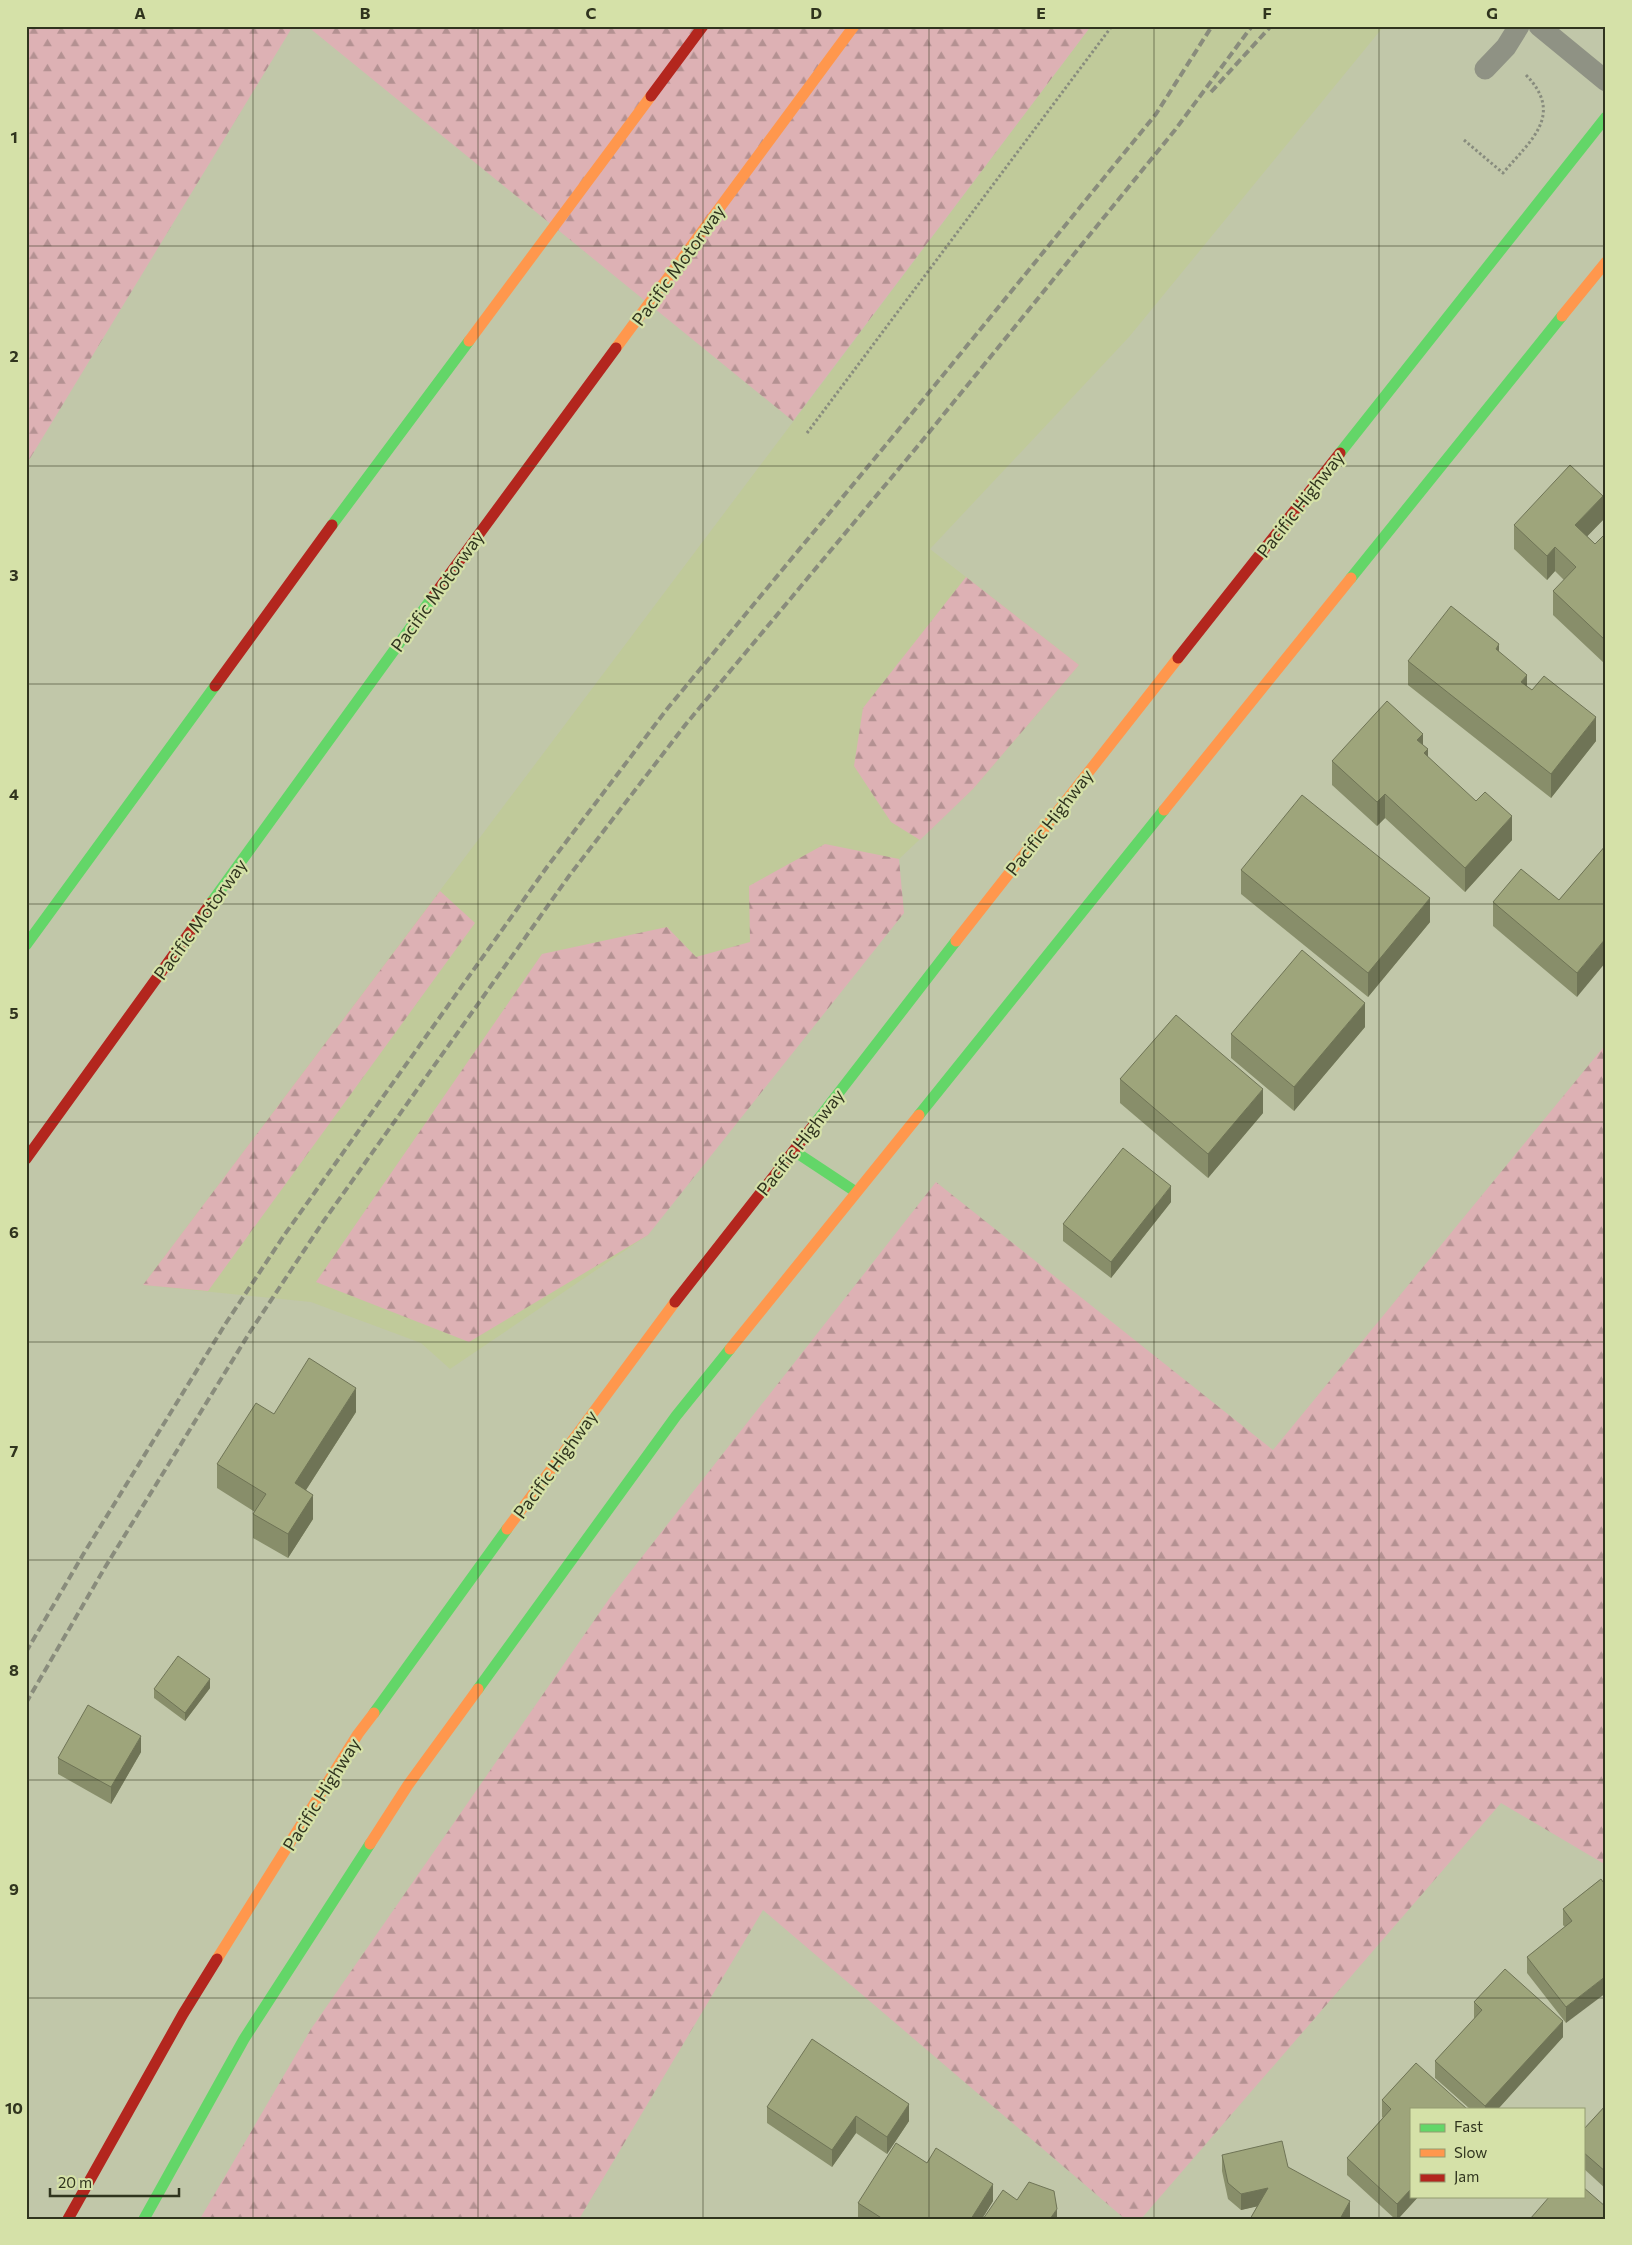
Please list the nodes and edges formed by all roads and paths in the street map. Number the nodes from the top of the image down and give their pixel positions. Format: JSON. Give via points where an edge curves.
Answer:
{"nodes":[{"id":1,"x":703,"y":26,"type":"edge"},
{"id":2,"x":854,"y":26,"type":"edge"},
{"id":3,"x":1112,"y":26,"type":"edge"},
{"id":4,"x":1518,"y":26,"type":"edge"},
{"id":5,"x":1539,"y":26,"type":"edge"},
{"id":6,"x":1485,"y":68,"type":"dead end"},
{"id":7,"x":1524,"y":73,"type":"dead end"},
{"id":8,"x":1606,"y":81,"type":"edge"},
{"id":9,"x":1606,"y":117,"type":"edge"},
{"id":10,"x":1464,"y":140,"type":"dead end"},
{"id":11,"x":1606,"y":262,"type":"edge"},
{"id":12,"x":807,"y":433,"type":"dead end"},
{"id":13,"x":26,"y":945,"type":"edge"},
{"id":14,"x":794,"y":1151,"type":"junction"},
{"id":15,"x":26,"y":1159,"type":"edge"},
{"id":16,"x":856,"y":1192,"type":"junction"},
{"id":17,"x":68,"y":2219,"type":"edge"},
{"id":18,"x":144,"y":2219,"type":"edge"}],
"edges":[{"from":1,"to":13,"type":"main road"},
{"from":2,"to":15,"type":"main road","name":"Pacific Motorway","via":[[401,640]]},
{"from":3,"to":12,"type":"path"},
{"from":4,"to":6,"type":"lane","via":[[1506,47]]},
{"from":5,"to":8,"type":"lane"},
{"from":7,"to":10,"type":"path","via":[[1538,87],[1545,109],[1539,130],[1503,173]]},
{"from":9,"to":14,"type":"main road","name":"Pacific Highway","via":[[1000,883]]},
{"from":11,"to":16,"type":"main road"},
{"from":14,"to":16,"type":"main road"},
{"from":14,"to":17,"type":"main road","name":"Pacific Highway","via":[[650,1334],[358,1734],[183,2014]]},
{"from":16,"to":18,"type":"main road","via":[[676,1416],[408,1786],[244,2039]]}]}
